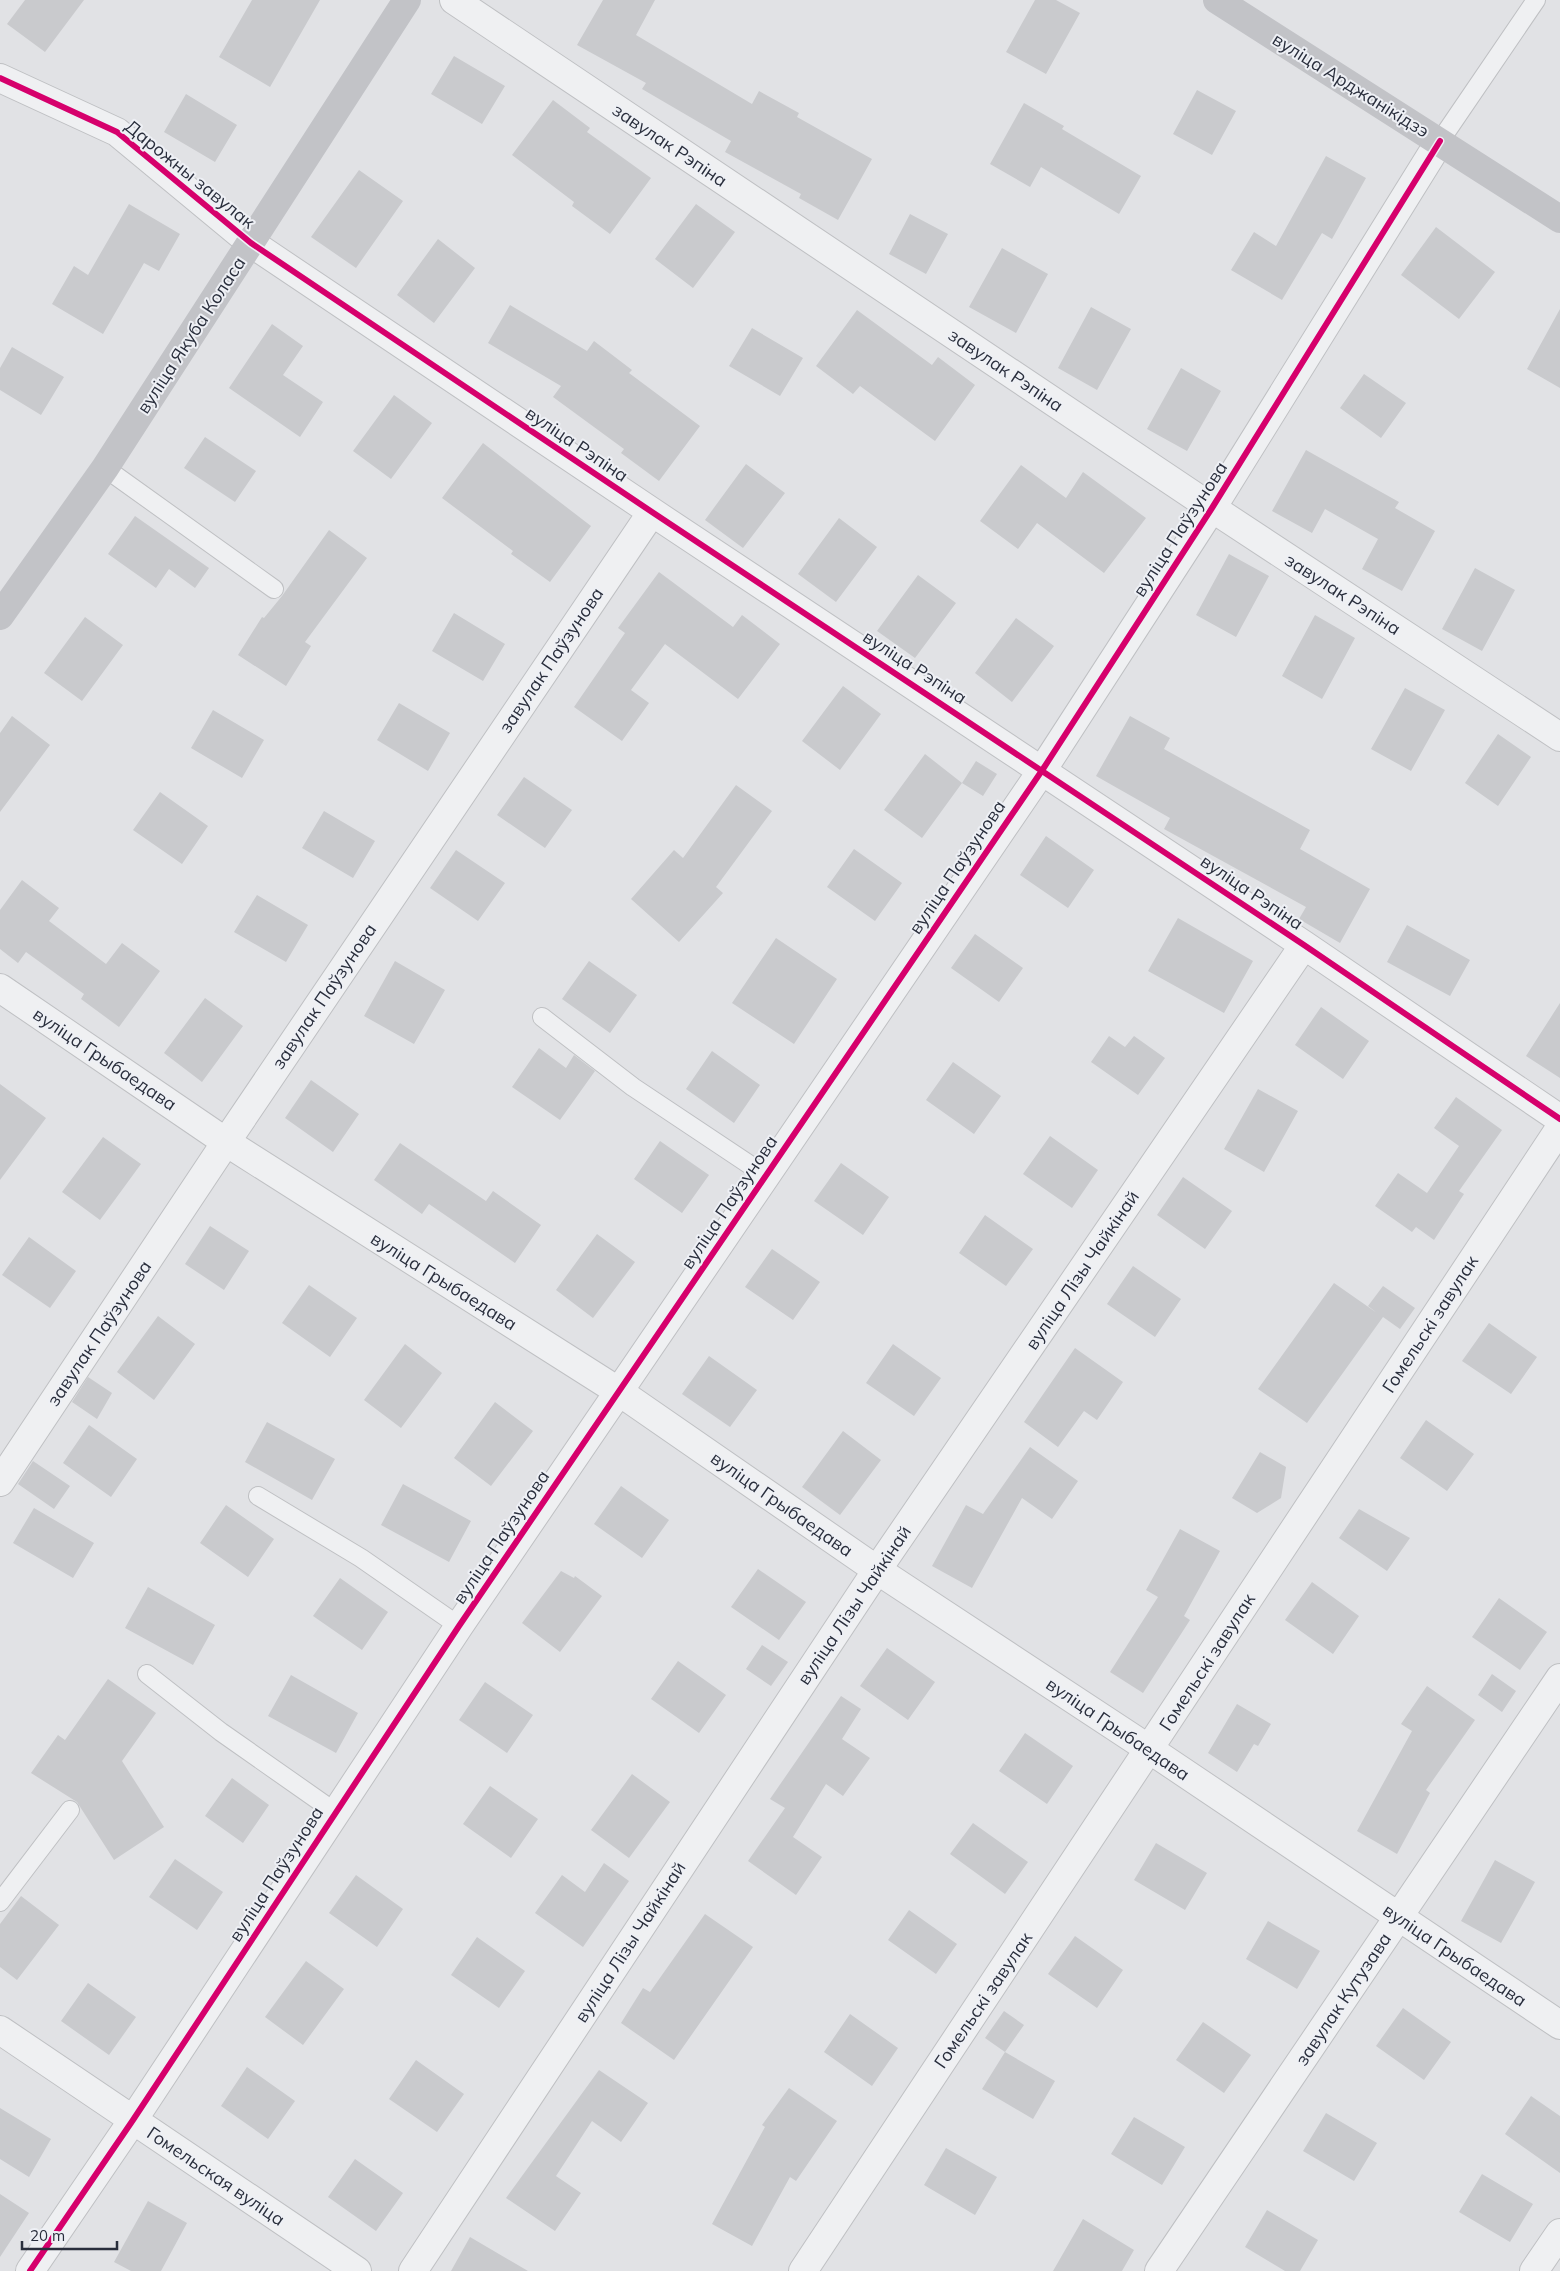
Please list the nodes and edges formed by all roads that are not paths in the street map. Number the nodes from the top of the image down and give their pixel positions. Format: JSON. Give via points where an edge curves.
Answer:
{"nodes":[{"id":1,"x":407,"y":0,"type":"edge"},
{"id":2,"x":454,"y":0,"type":"edge"},
{"id":3,"x":1217,"y":0,"type":"edge"},
{"id":4,"x":1536,"y":0,"type":"edge"},
{"id":5,"x":0,"y":78,"type":"edge"},
{"id":6,"x":1440,"y":141,"type":"junction"},
{"id":7,"x":1560,"y":219,"type":"edge"},
{"id":8,"x":251,"y":242,"type":"junction"},
{"id":9,"x":105,"y":468,"type":"junction"},
{"id":10,"x":1212,"y":508,"type":"junction"},
{"id":11,"x":652,"y":512,"type":"junction"},
{"id":12,"x":274,"y":590,"type":"dead end"},
{"id":13,"x":0,"y":616,"type":"edge"},
{"id":14,"x":1560,"y":737,"type":"edge"},
{"id":15,"x":1043,"y":769,"type":"junction"},
{"id":16,"x":1304,"y":945,"type":"junction"},
{"id":17,"x":0,"y":988,"type":"edge"},
{"id":18,"x":542,"y":1017,"type":"dead end"},
{"id":19,"x":1560,"y":1119,"type":"edge"},
{"id":20,"x":1560,"y":1128,"type":"edge"},
{"id":21,"x":226,"y":1142,"type":"junction"},
{"id":22,"x":765,"y":1175,"type":"junction"},
{"id":23,"x":618,"y":1391,"type":"junction"},
{"id":24,"x":0,"y":1482,"type":"edge"},
{"id":25,"x":258,"y":1496,"type":"dead end"},
{"id":26,"x":877,"y":1570,"type":"junction"},
{"id":27,"x":459,"y":1626,"type":"junction"},
{"id":28,"x":147,"y":1674,"type":"dead end"},
{"id":29,"x":1560,"y":1678,"type":"edge"},
{"id":30,"x":1149,"y":1749,"type":"junction"},
{"id":31,"x":70,"y":1810,"type":"dead end"},
{"id":32,"x":335,"y":1812,"type":"junction"},
{"id":33,"x":0,"y":1902,"type":"edge"},
{"id":34,"x":1398,"y":1917,"type":"junction"},
{"id":35,"x":1560,"y":2025,"type":"edge"},
{"id":36,"x":0,"y":2030,"type":"edge"},
{"id":37,"x":133,"y":2120,"type":"junction"},
{"id":38,"x":1560,"y":2233,"type":"edge"},
{"id":39,"x":30,"y":2271,"type":"edge"},
{"id":40,"x":357,"y":2271,"type":"edge"},
{"id":41,"x":413,"y":2271,"type":"edge"},
{"id":42,"x":803,"y":2271,"type":"edge"},
{"id":43,"x":1159,"y":2271,"type":"edge"},
{"id":44,"x":1534,"y":2271,"type":"edge"}],
"edges":[{"from":1,"to":8,"type":"main road","name":"вуліца Якуба Коласа"},
{"from":2,"to":10,"type":"street","name":"завулак Рэпіна"},
{"from":3,"to":6,"type":"main road","name":"вуліца Арджанікідзэ"},
{"from":4,"to":6,"type":"lane"},
{"from":5,"to":8,"type":"street","name":"Дарожны завулак","via":[[117,132]]},
{"from":6,"to":7,"type":"main road","name":"вуліца Арджанікідзэ"},
{"from":6,"to":10,"type":"street","name":"вуліца Паўзунова"},
{"from":8,"to":9,"type":"main road","name":"вуліца Якуба Коласа"},
{"from":8,"to":11,"type":"street","name":"вуліца Рэпіна"},
{"from":9,"to":12,"type":"lane"},
{"from":9,"to":13,"type":"main road","name":"вуліца Якуба Коласа"},
{"from":10,"to":14,"type":"street","name":"завулак Рэпіна"},
{"from":10,"to":15,"type":"street","name":"вуліца Паўзунова"},
{"from":11,"to":15,"type":"street","name":"вуліца Рэпіна"},
{"from":11,"to":21,"type":"street","name":"завулак Паўзунова"},
{"from":15,"to":16,"type":"street","name":"вуліца Рэпіна"},
{"from":15,"to":22,"type":"street","name":"вуліца Паўзунова"},
{"from":16,"to":19,"type":"street","name":"вуліца Рэпіна"},
{"from":16,"to":26,"type":"street","name":"вуліца Лізы Чайкінай"},
{"from":17,"to":21,"type":"street","name":"вуліца Грыбаедава"},
{"from":18,"to":22,"type":"lane","via":[[633,1087]]},
{"from":20,"to":30,"type":"street","name":"Гомельскі завулак"},
{"from":21,"to":23,"type":"street","name":"вуліца Грыбаедава"},
{"from":21,"to":24,"type":"street","name":"завулак Паўзунова"},
{"from":22,"to":23,"type":"street","name":"вуліца Паўзунова"},
{"from":23,"to":26,"type":"street","name":"вуліца Грыбаедава"},
{"from":23,"to":27,"type":"street","name":"вуліца Паўзунова"},
{"from":25,"to":27,"type":"lane","via":[[361,1558]]},
{"from":26,"to":30,"type":"street","name":"вуліца Грыбаедава"},
{"from":26,"to":41,"type":"street","name":"вуліца Лізы Чайкінай"},
{"from":27,"to":32,"type":"street","name":"вуліца Паўзунова"},
{"from":28,"to":32,"type":"lane","via":[[221,1732]]},
{"from":29,"to":34,"type":"street","name":"завулак Кутузава"},
{"from":30,"to":34,"type":"street","name":"вуліца Грыбаедава"},
{"from":30,"to":42,"type":"street","name":"Гомельскі завулак"},
{"from":31,"to":33,"type":"lane"},
{"from":32,"to":37,"type":"street","name":"вуліца Паўзунова"},
{"from":34,"to":35,"type":"street","name":"вуліца Грыбаедава"},
{"from":34,"to":43,"type":"street","name":"завулак Кутузава"},
{"from":36,"to":37,"type":"street","name":"Гомельская вуліца"},
{"from":37,"to":39,"type":"street","name":"вуліца Паўзунова"},
{"from":37,"to":40,"type":"street","name":"Гомельская вуліца"},
{"from":38,"to":44,"type":"street"}]}
